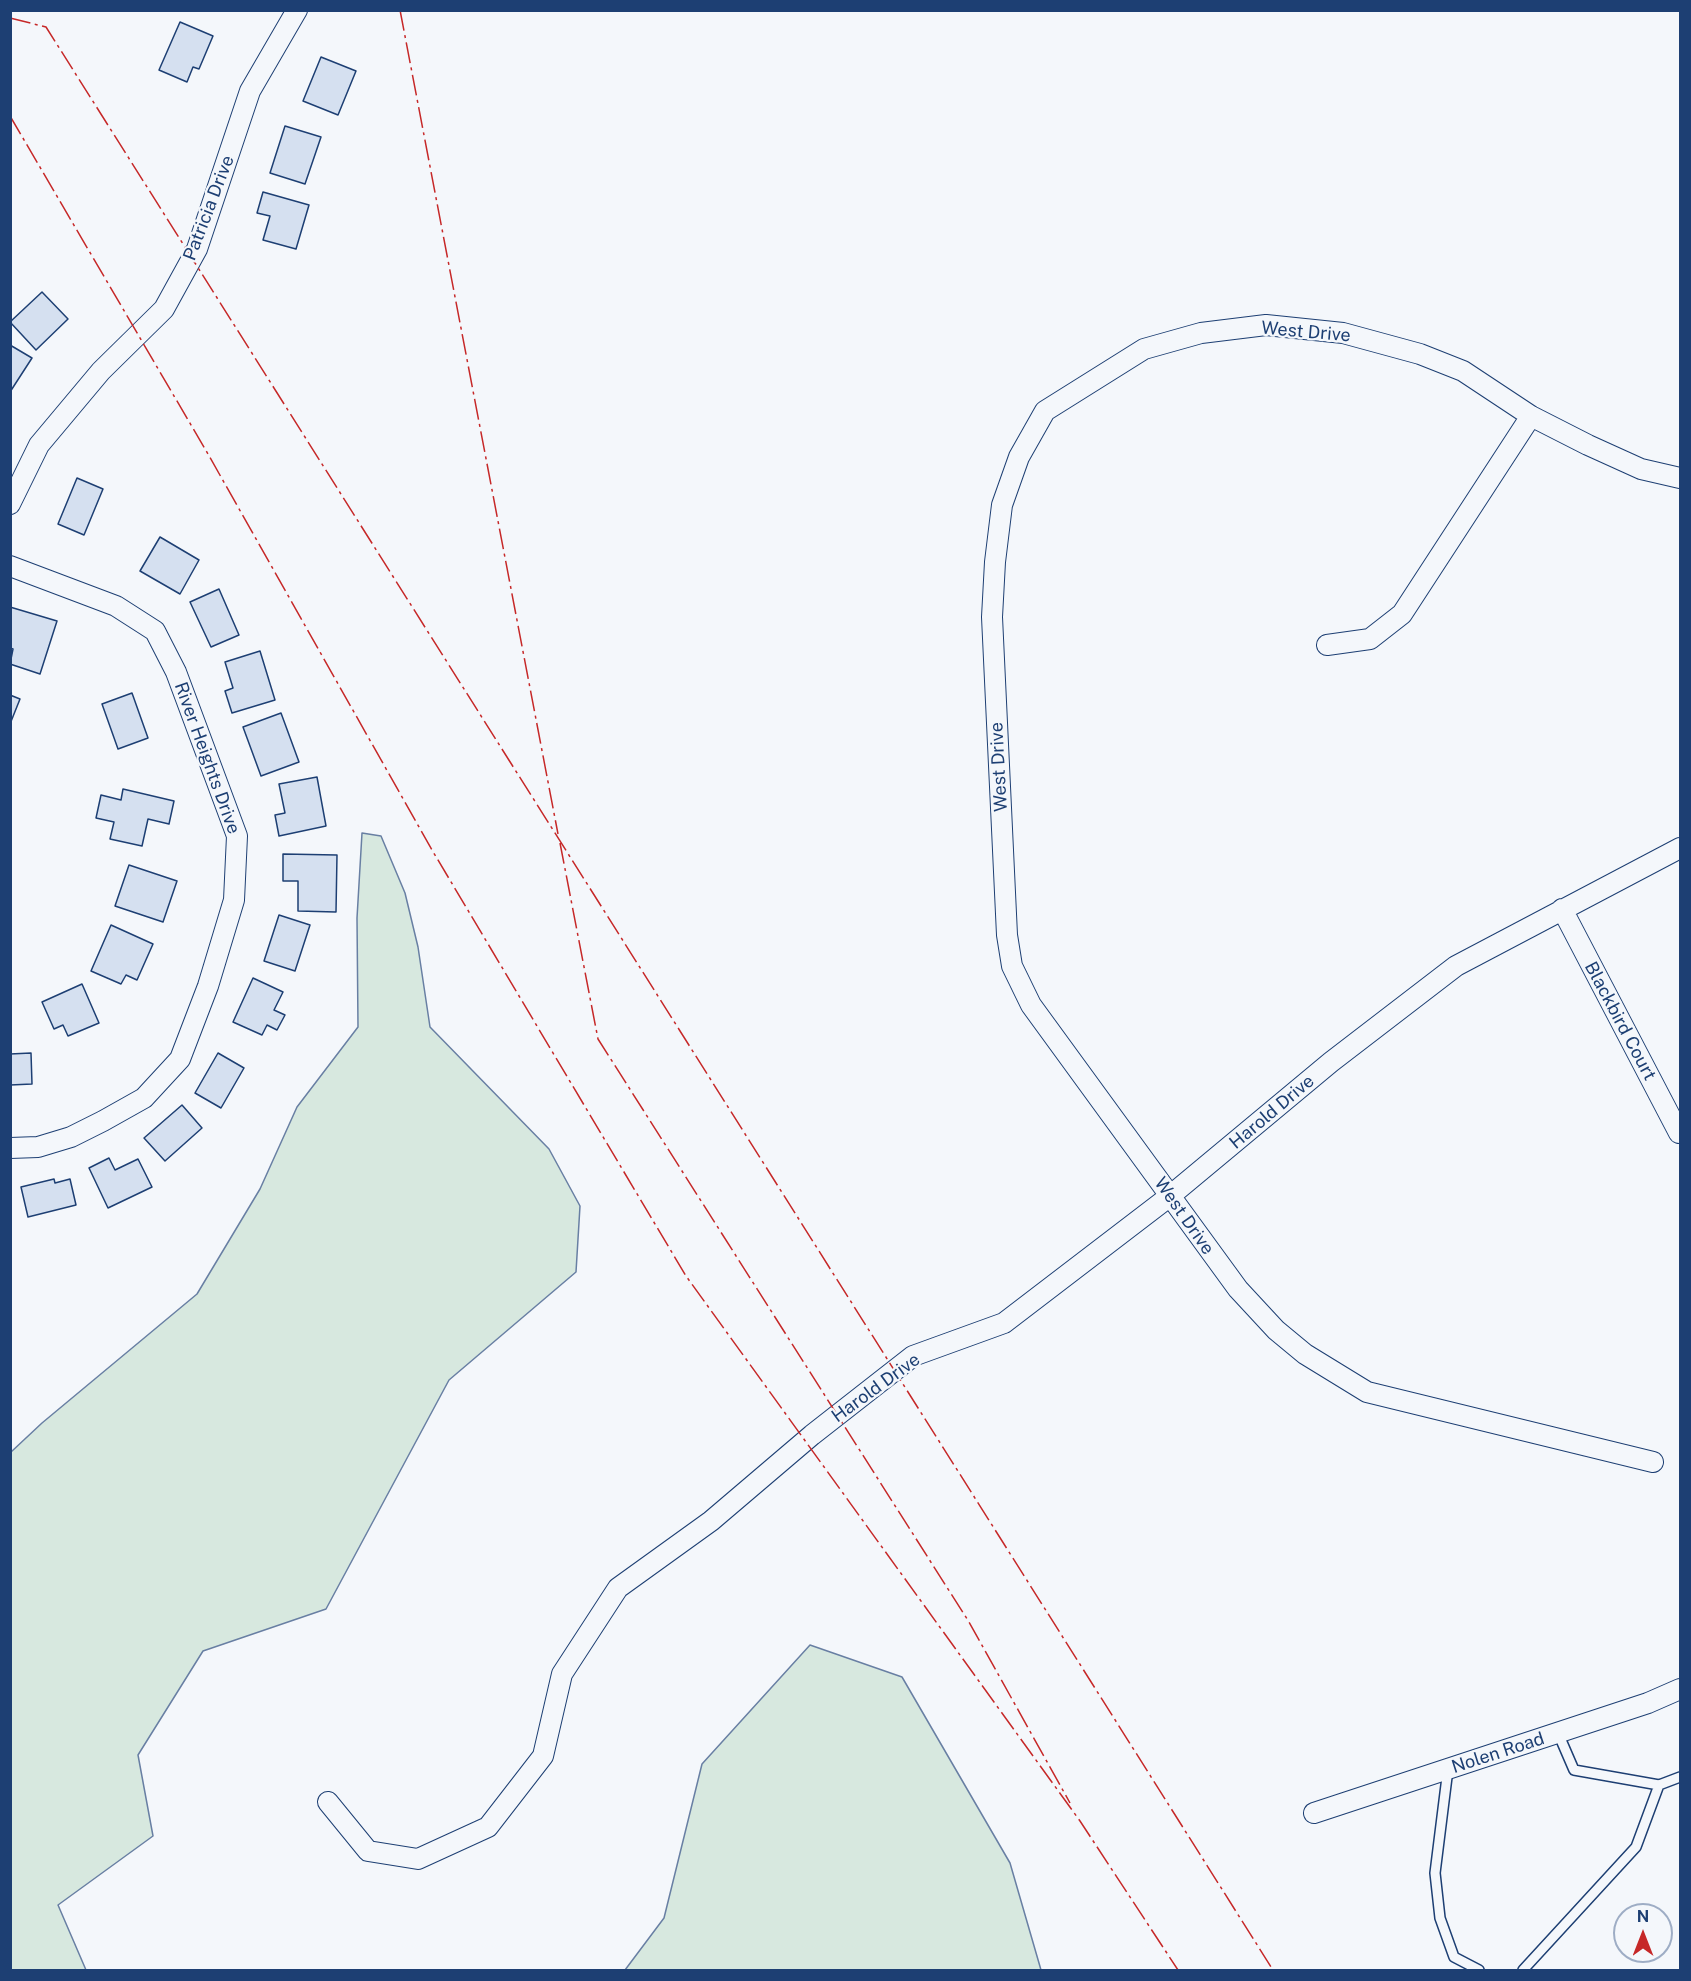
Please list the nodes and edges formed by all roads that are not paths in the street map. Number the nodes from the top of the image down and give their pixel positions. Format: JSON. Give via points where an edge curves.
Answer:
{"nodes":[{"id":1,"x":297,"y":10,"type":"edge"},
{"id":2,"x":1531,"y":416,"type":"junction"},
{"id":3,"x":1680,"y":478,"type":"edge"},
{"id":4,"x":10,"y":504,"type":"edge"},
{"id":5,"x":10,"y":566,"type":"edge"},
{"id":6,"x":1327,"y":645,"type":"dead end"},
{"id":7,"x":1680,"y":848,"type":"edge"},
{"id":8,"x":1562,"y":909,"type":"junction"},
{"id":9,"x":1679,"y":1133,"type":"dead end"},
{"id":10,"x":10,"y":1148,"type":"edge"},
{"id":11,"x":1170,"y":1196,"type":"junction"},
{"id":12,"x":1653,"y":1462,"type":"dead end"},
{"id":13,"x":1680,"y":1689,"type":"edge"},
{"id":14,"x":1558,"y":1733,"type":"junction"},
{"id":15,"x":1448,"y":1769,"type":"junction"},
{"id":16,"x":1680,"y":1777,"type":"edge"},
{"id":17,"x":1659,"y":1785,"type":"junction"},
{"id":18,"x":328,"y":1802,"type":"dead end"},
{"id":19,"x":1314,"y":1813,"type":"dead end"},
{"id":20,"x":1479,"y":1971,"type":"edge"},
{"id":21,"x":1523,"y":1971,"type":"edge"}],
"edges":[{"from":1,"to":4,"type":"street","name":"Patricia Drive","via":[[250,91],[197,249],[164,309],[101,371],[39,445]]},
{"from":2,"to":3,"type":"street","name":"West Drive","via":[[1641,469]]},
{"from":2,"to":6,"type":"street","via":[[1402,614],[1370,639]]},
{"from":2,"to":11,"type":"street","name":"West Drive","via":[[1463,371],[1420,354],[1343,333],[1266,325],[1201,333],[1144,349],[1045,411],[1019,457],[1002,505],[992,617],[1007,935],[1012,966],[1031,1005]]},
{"from":5,"to":10,"type":"street","name":"River Heights Drive","via":[[116,606],[155,631],[176,672],[237,836],[234,900],[208,986],[180,1059],[144,1098],[103,1121],[38,1147]]},
{"from":7,"to":8,"type":"street","name":"Harold Drive"},
{"from":8,"to":9,"type":"street","name":"Blackbird Court"},
{"from":8,"to":11,"type":"street","name":"Harold Drive","via":[[1456,966],[1331,1062]]},
{"from":11,"to":12,"type":"street","name":"West Drive","via":[[1238,1289],[1276,1330],[1305,1354],[1367,1392]]},
{"from":11,"to":18,"type":"street","name":"Harold Drive","via":[[1004,1323],[913,1356],[711,1521],[618,1588],[562,1674],[543,1756],[488,1827],[418,1859],[368,1851]]},
{"from":13,"to":14,"type":"street","name":"Nolen Road"},
{"from":14,"to":15,"type":"street","name":"Nolen Road"},
{"from":14,"to":17,"type":"lane","via":[[1574,1770]]},
{"from":15,"to":19,"type":"street","name":"Nolen Road"},
{"from":15,"to":20,"type":"lane","via":[[1435,1873],[1440,1918],[1454,1957]]},
{"from":16,"to":17,"type":"lane"},
{"from":17,"to":21,"type":"lane","via":[[1635,1847]]}]}
